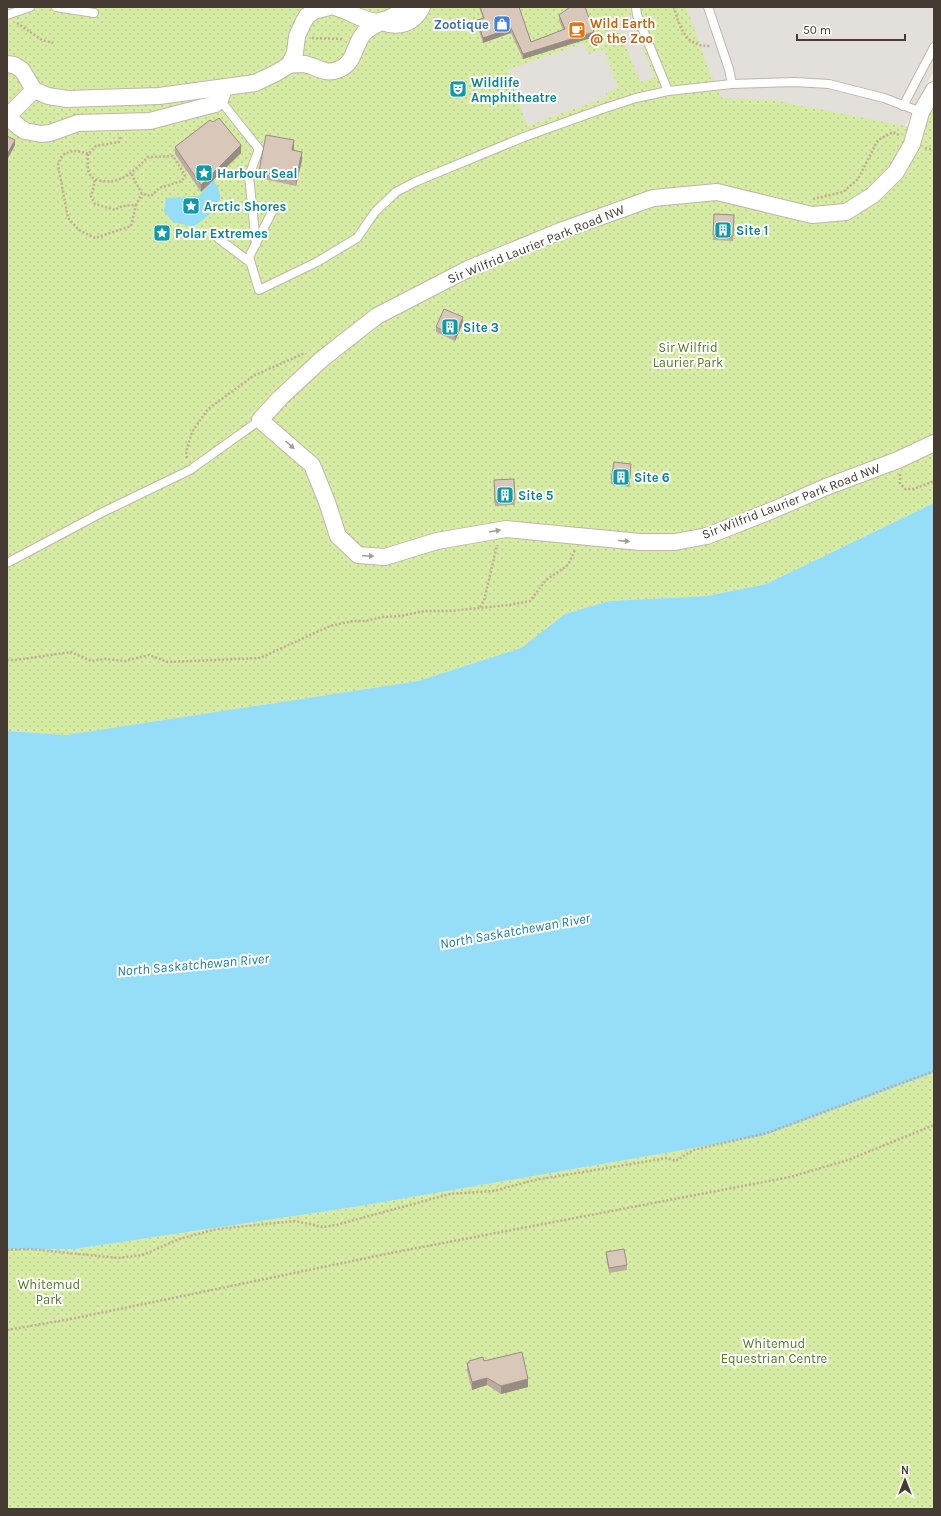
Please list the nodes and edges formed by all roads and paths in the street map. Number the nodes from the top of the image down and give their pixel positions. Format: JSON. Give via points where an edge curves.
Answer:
{"nodes":[{"id":1,"x":30,"y":7,"type":"edge"},
{"id":2,"x":56,"y":7,"type":"edge"},
{"id":3,"x":329,"y":7,"type":"edge"},
{"id":4,"x":336,"y":7,"type":"edge"},
{"id":5,"x":407,"y":7,"type":"edge"},
{"id":6,"x":422,"y":7,"type":"edge"},
{"id":7,"x":636,"y":7,"type":"edge"},
{"id":8,"x":674,"y":7,"type":"edge"},
{"id":9,"x":708,"y":7,"type":"edge"},
{"id":10,"x":304,"y":11,"type":"edge"},
{"id":11,"x":94,"y":13,"type":"dead end"},
{"id":12,"x":10,"y":17,"type":"edge"},
{"id":13,"x":382,"y":22,"type":"junction"},
{"id":14,"x":297,"y":36,"type":"junction"},
{"id":15,"x":360,"y":39,"type":"junction"},
{"id":16,"x":54,"y":43,"type":"dead end"},
{"id":17,"x":934,"y":46,"type":"edge"},
{"id":18,"x":721,"y":48,"type":"junction"},
{"id":19,"x":7,"y":64,"type":"edge"},
{"id":20,"x":289,"y":65,"type":"junction"},
{"id":21,"x":732,"y":84,"type":"junction"},
{"id":22,"x":34,"y":90,"type":"junction"},
{"id":23,"x":934,"y":90,"type":"edge"},
{"id":24,"x":668,"y":91,"type":"junction"},
{"id":25,"x":222,"y":94,"type":"junction"},
{"id":26,"x":122,"y":97,"type":"junction"},
{"id":27,"x":903,"y":106,"type":"junction"},
{"id":28,"x":921,"y":112,"type":"junction"},
{"id":29,"x":7,"y":115,"type":"edge"},
{"id":30,"x":120,"y":122,"type":"junction"},
{"id":31,"x":912,"y":144,"type":"junction"},
{"id":32,"x":88,"y":154,"type":"junction"},
{"id":33,"x":131,"y":173,"type":"junction"},
{"id":34,"x":95,"y":180,"type":"junction"},
{"id":35,"x":142,"y":194,"type":"junction"},
{"id":36,"x":807,"y":200,"type":"dead end"},
{"id":37,"x":136,"y":205,"type":"junction"},
{"id":38,"x":273,"y":210,"type":"dead end"},
{"id":39,"x":219,"y":240,"type":"dead end"},
{"id":40,"x":256,"y":244,"type":"junction"},
{"id":41,"x":251,"y":263,"type":"junction"},
{"id":42,"x":307,"y":352,"type":"dead end"},
{"id":43,"x":260,"y":420,"type":"junction"},
{"id":44,"x":934,"y":443,"type":"edge"},
{"id":45,"x":190,"y":470,"type":"junction"},
{"id":46,"x":506,"y":529,"type":"junction"},
{"id":47,"x":568,"y":549,"type":"dead end"},
{"id":48,"x":7,"y":563,"type":"edge"},
{"id":49,"x":480,"y":608,"type":"junction"},
{"id":50,"x":7,"y":660,"type":"edge"},
{"id":51,"x":934,"y":1071,"type":"edge"},
{"id":52,"x":934,"y":1125,"type":"edge"},
{"id":53,"x":7,"y":1250,"type":"edge"},
{"id":54,"x":7,"y":1330,"type":"edge"}],
"edges":[{"from":1,"to":12,"type":"lane"},
{"from":2,"to":11,"type":"lane"},
{"from":3,"to":10,"type":"street"},
{"from":4,"to":13,"type":"street","via":[[360,18]]},
{"from":5,"to":13,"type":"street"},
{"from":6,"to":13,"type":"street","via":[[416,17],[403,24]]},
{"from":7,"to":24,"type":"lane"},
{"from":8,"to":18,"type":"path","via":[[680,26],[692,42]]},
{"from":9,"to":18,"type":"lane"},
{"from":10,"to":14,"type":"street"},
{"from":12,"to":16,"type":"path","via":[[42,40]]},
{"from":13,"to":15,"type":"street","via":[[367,30]]},
{"from":14,"to":15,"type":"path"},
{"from":14,"to":20,"type":"street","via":[[295,53]]},
{"from":15,"to":20,"type":"street","via":[[348,64],[337,71],[325,71],[305,64]]},
{"from":17,"to":27,"type":"lane"},
{"from":18,"to":21,"type":"lane"},
{"from":19,"to":22,"type":"street","via":[[19,67]]},
{"from":20,"to":25,"type":"street","via":[[255,83]]},
{"from":21,"to":24,"type":"lane"},
{"from":21,"to":27,"type":"lane","via":[[828,84],[884,98]]},
{"from":22,"to":26,"type":"street","via":[[48,96],[67,99]]},
{"from":22,"to":29,"type":"street"},
{"from":23,"to":28,"type":"street","name":"Sir Wilfrid Laurier Park Road NW"},
{"from":24,"to":41,"type":"lane","via":[[636,98],[524,137],[415,182],[396,192],[375,212],[357,238],[321,260],[259,290]]},
{"from":25,"to":26,"type":"street","via":[[204,89],[159,96]]},
{"from":25,"to":30,"type":"street","via":[[214,104],[150,120]]},
{"from":25,"to":40,"type":"lane","via":[[259,149],[249,176]]},
{"from":26,"to":30,"type":"street"},
{"from":27,"to":28,"type":"lane"},
{"from":28,"to":31,"type":"street","name":"Sir Wilfrid Laurier Park Road NW"},
{"from":29,"to":30,"type":"street","via":[[25,131],[41,134],[78,123]]},
{"from":30,"to":32,"type":"path","via":[[119,142],[96,146]]},
{"from":31,"to":36,"type":"path","via":[[893,132],[878,140],[858,179],[843,192]]},
{"from":31,"to":43,"type":"street","name":"Sir Wilfrid Laurier Park Road NW","via":[[896,172],[873,195],[846,212],[812,216],[717,192],[653,198],[563,230],[468,269],[378,316],[322,359]]},
{"from":32,"to":34,"type":"path","via":[[89,173]]},
{"from":32,"to":37,"type":"path","via":[[77,150],[67,153],[62,155],[58,165],[68,218],[79,230],[95,238],[131,226]]},
{"from":33,"to":34,"type":"path","via":[[120,180]]},
{"from":33,"to":35,"type":"path"},
{"from":33,"to":35,"type":"path","via":[[148,157],[172,156],[185,175],[182,181],[159,188],[151,196]]},
{"from":34,"to":37,"type":"path","via":[[91,197],[95,204],[115,210],[122,206]]},
{"from":35,"to":37,"type":"path"},
{"from":38,"to":40,"type":"lane"},
{"from":39,"to":41,"type":"lane"},
{"from":40,"to":41,"type":"lane","via":[[249,257]]},
{"from":42,"to":45,"type":"path","via":[[252,376],[208,409],[192,432],[186,452]]},
{"from":43,"to":45,"type":"lane"},
{"from":43,"to":46,"type":"street","name":"Sir Wilfrid Laurier Park Road NW","one_way":true,"via":[[312,465],[338,536],[358,555],[385,557],[437,541]]},
{"from":46,"to":44,"type":"street","name":"Sir Wilfrid Laurier Park Road NW","one_way":true,"via":[[640,542],[675,542],[714,533],[898,460]]},
{"from":45,"to":48,"type":"lane"},
{"from":46,"to":49,"type":"path","via":[[497,540],[484,602]]},
{"from":47,"to":49,"type":"path","via":[[575,550],[568,565],[546,580],[530,601]]},
{"from":49,"to":50,"type":"path","via":[[425,611],[330,626],[260,658],[168,662],[149,655],[125,661],[91,661],[71,652]]},
{"from":51,"to":53,"type":"path","via":[[767,1133],[693,1150],[676,1161],[667,1158],[535,1180],[493,1190],[450,1194],[323,1227],[295,1220],[217,1229],[179,1239],[143,1255],[118,1258],[30,1249]]},
{"from":52,"to":54,"type":"path","via":[[848,1160],[790,1177]]}]}
